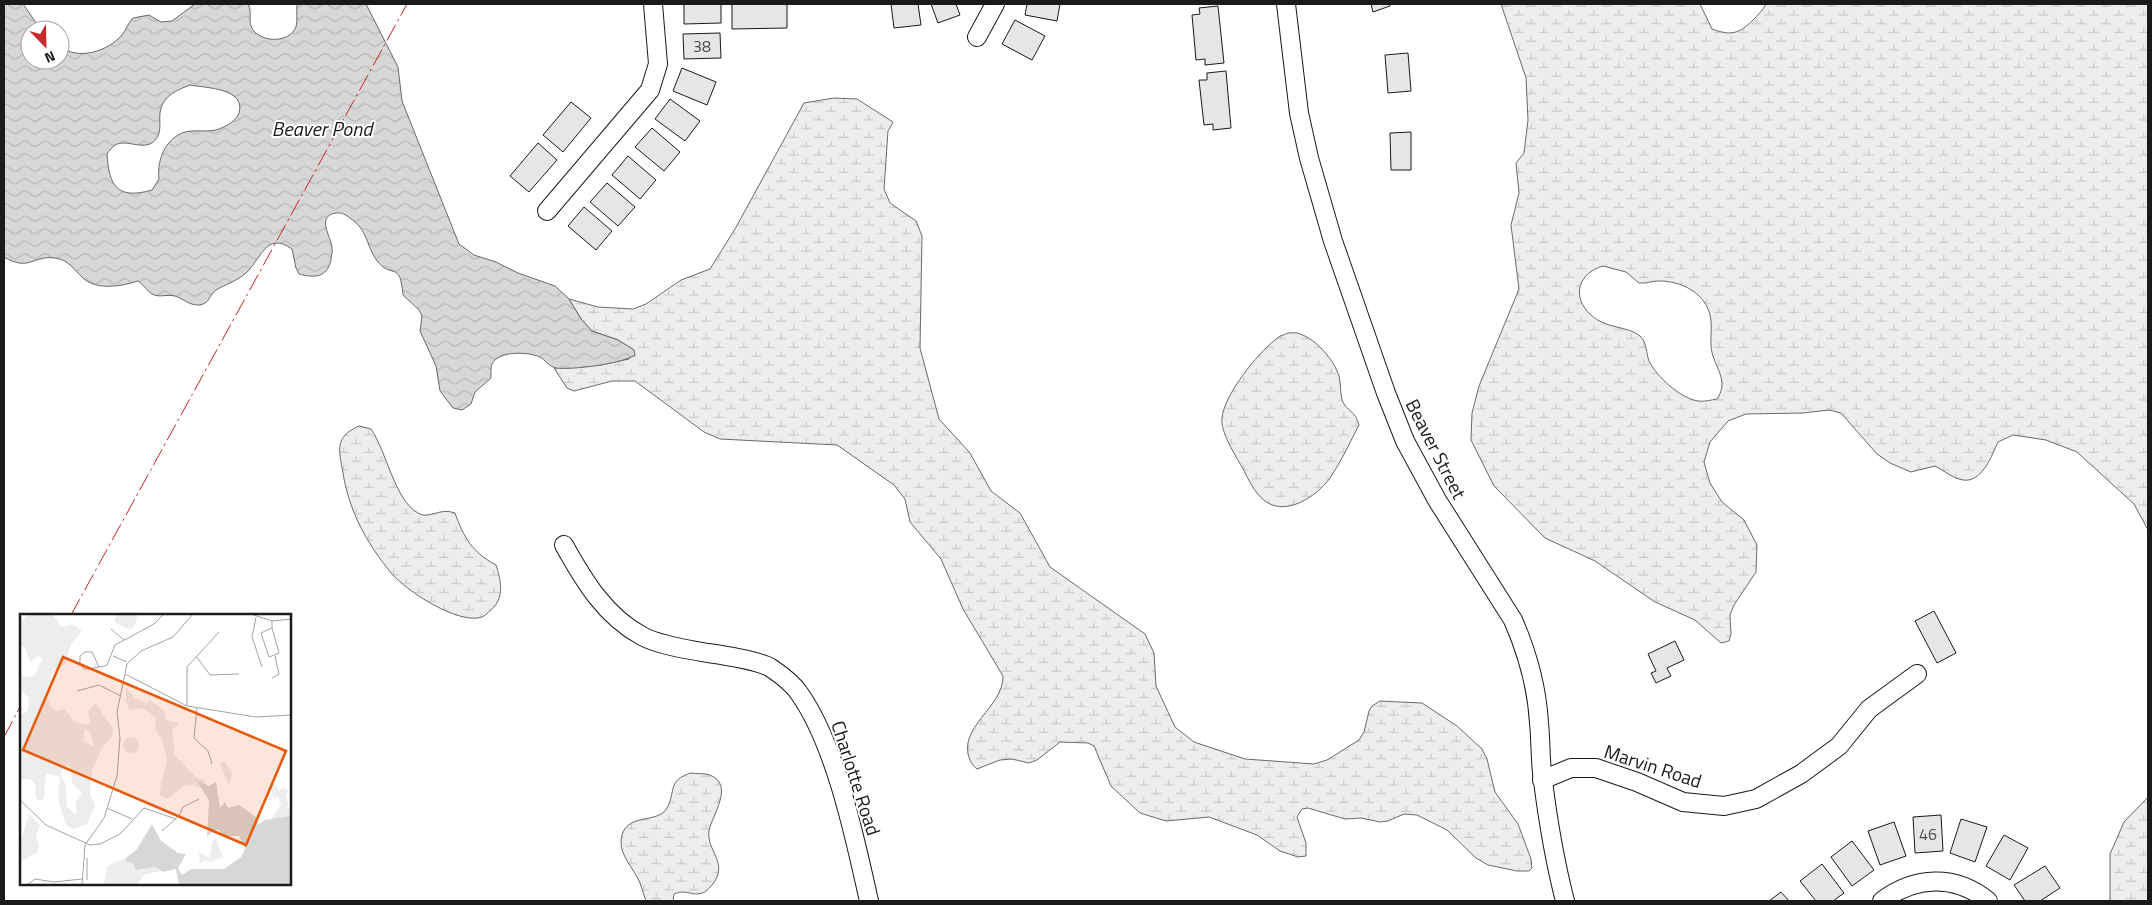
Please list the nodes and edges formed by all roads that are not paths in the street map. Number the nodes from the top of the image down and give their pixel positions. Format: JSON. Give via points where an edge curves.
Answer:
{"nodes":[{"id":1,"x":652,"y":4,"type":"edge"},
{"id":2,"x":995,"y":4,"type":"edge"},
{"id":3,"x":1286,"y":4,"type":"edge"},
{"id":4,"x":977,"y":37,"type":"dead end"},
{"id":5,"x":547,"y":211,"type":"dead end"},
{"id":6,"x":564,"y":545,"type":"dead end"},
{"id":7,"x":1918,"y":674,"type":"dead end"},
{"id":8,"x":1542,"y":780,"type":"junction"},
{"id":9,"x":869,"y":901,"type":"edge"},
{"id":10,"x":1565,"y":901,"type":"edge"},
{"id":11,"x":1882,"y":901,"type":"edge"},
{"id":12,"x":1988,"y":901,"type":"edge"}],
"edges":[{"from":1,"to":5,"type":"street","via":[[658,64],[650,90]]},
{"from":2,"to":4,"type":"street"},
{"from":3,"to":8,"type":"street","name":"Beaver Street","via":[[1299,113],[1333,241],[1405,441],[1459,537],[1513,620],[1522,641],[1536,695]]},
{"from":6,"to":9,"type":"street","name":"Charlotte Road","via":[[585,583],[609,612],[643,637],[769,667],[798,692],[818,727],[834,769]]},
{"from":7,"to":8,"type":"street","name":"Marvin Road","via":[[1869,709],[1839,746],[1801,774],[1756,800],[1724,806],[1683,802],[1596,768],[1571,768]]},
{"from":8,"to":10,"type":"street","name":"Beaver Street"},
{"from":11,"to":12,"type":"street","via":[[1893,892],[1938,881],[1958,884]]}]}
